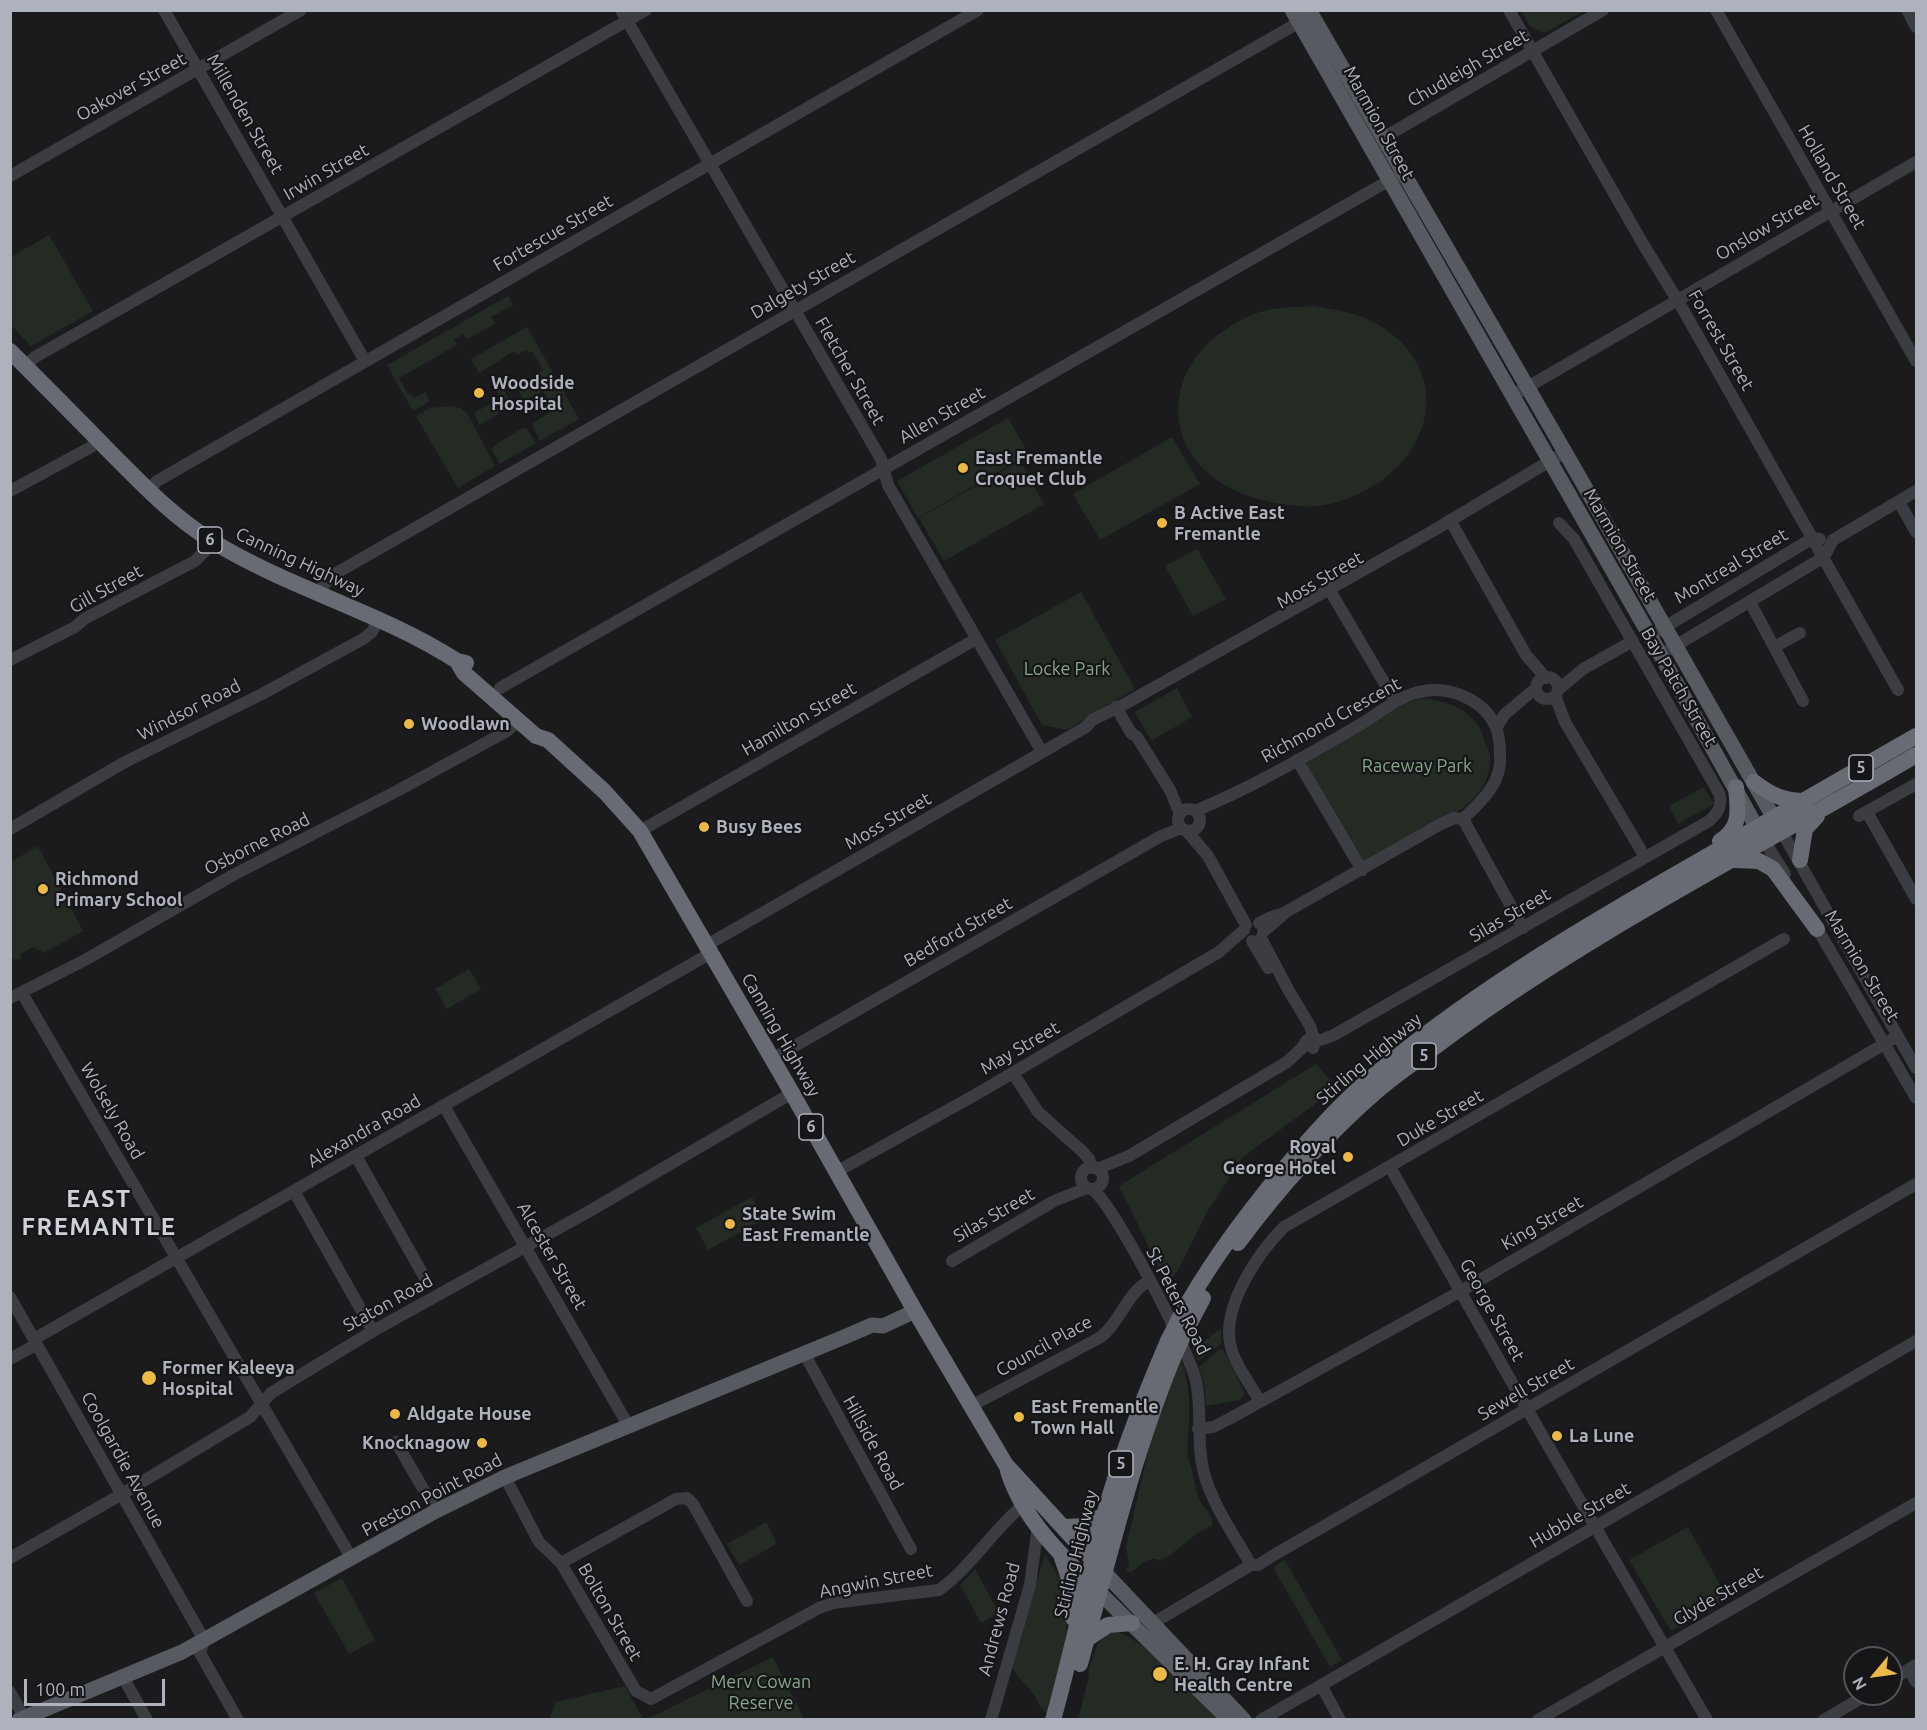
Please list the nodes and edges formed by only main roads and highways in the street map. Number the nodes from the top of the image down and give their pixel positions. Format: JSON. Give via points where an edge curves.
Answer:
{"nodes":[{"id":1,"x":1303,"y":15,"type":"edge"},
{"id":2,"x":10,"y":351,"type":"edge"},
{"id":3,"x":457,"y":661,"type":"junction"},
{"id":4,"x":1917,"y":736,"type":"edge"},
{"id":5,"x":548,"y":740,"type":"junction"},
{"id":6,"x":1917,"y":755,"type":"edge"},
{"id":7,"x":1754,"y":782,"type":"junction"},
{"id":8,"x":1736,"y":787,"type":"junction"},
{"id":9,"x":1805,"y":801,"type":"junction"},
{"id":10,"x":1826,"y":807,"type":"junction"},
{"id":11,"x":1778,"y":825,"type":"junction"},
{"id":12,"x":1761,"y":835,"type":"junction"},
{"id":13,"x":1734,"y":860,"type":"junction"},
{"id":14,"x":1800,"y":861,"type":"road end"},
{"id":15,"x":1619,"y":907,"type":"junction"},
{"id":16,"x":1817,"y":928,"type":"road end"},
{"id":17,"x":912,"y":1306,"type":"junction"},
{"id":18,"x":1182,"y":1325,"type":"junction"},
{"id":19,"x":1171,"y":1348,"type":"junction"},
{"id":20,"x":1006,"y":1465,"type":"junction"},
{"id":21,"x":1104,"y":1515,"type":"junction"},
{"id":22,"x":1064,"y":1527,"type":"junction"},
{"id":23,"x":1060,"y":1554,"type":"junction"},
{"id":24,"x":1093,"y":1559,"type":"junction"},
{"id":25,"x":1105,"y":1573,"type":"junction"},
{"id":26,"x":1094,"y":1587,"type":"junction"},
{"id":27,"x":1132,"y":1623,"type":"junction"},
{"id":28,"x":1081,"y":1638,"type":"junction"},
{"id":29,"x":1071,"y":1677,"type":"junction"},
{"id":30,"x":22,"y":1718,"type":"edge"},
{"id":31,"x":1053,"y":1719,"type":"edge"},
{"id":32,"x":1065,"y":1719,"type":"edge"},
{"id":33,"x":1229,"y":1719,"type":"edge"},
{"id":34,"x":1244,"y":1719,"type":"edge"}],
"edges":[{"from":1,"to":7,"type":"main road","name":"Marmion Street","via":[[1403,172]]},
{"from":1,"to":8,"type":"main road","name":"Marmion Street","via":[[1388,180]]},
{"from":2,"to":3,"type":"highway","name":"Canning Highway","number":"6","via":[[148,490],[211,541]]},
{"from":3,"to":5,"type":"highway","name":"Canning Highway","number":"6","via":[[464,673],[536,736]]},
{"from":3,"to":5,"type":"highway","name":"Canning Highway","number":"6","via":[[471,664],[500,688],[544,727]]},
{"from":4,"to":9,"type":"highway","name":"Stirling Highway","number":"5"},
{"from":5,"to":17,"type":"highway","name":"Canning Highway","number":"6","via":[[605,792],[640,831]]},
{"from":6,"to":10,"type":"highway","name":"Stirling Highway","number":"5"},
{"from":7,"to":9,"type":"highway","via":[[1778,798]]},
{"from":7,"to":11,"type":"main road","name":"Marmion Street"},
{"from":8,"to":12,"type":"main road","name":"Marmion Street"},
{"from":8,"to":15,"type":"highway","via":[[1739,812],[1731,833],[1632,894]]},
{"from":9,"to":11,"type":"highway","name":"Stirling Highway","number":"5"},
{"from":10,"to":11,"type":"highway","name":"Stirling Highway","number":"5"},
{"from":10,"to":14,"type":"highway","via":[[1805,829]]},
{"from":11,"to":12,"type":"highway","name":"Stirling Highway","number":"5"},
{"from":12,"to":13,"type":"highway","name":"Stirling Highway","number":"5"},
{"from":12,"to":15,"type":"highway","name":"Stirling Highway","number":"5"},
{"from":13,"to":16,"type":"highway","via":[[1759,861],[1773,869]]},
{"from":13,"to":18,"type":"highway","name":"Stirling Highway","number":"5","via":[[1593,940],[1493,1004],[1379,1089],[1269,1203]]},
{"from":15,"to":18,"type":"highway","name":"Stirling Highway","number":"5","via":[[1468,1003],[1365,1083],[1317,1129],[1242,1219],[1204,1273]]},
{"from":17,"to":20,"type":"highway","name":"Canning Highway","number":"6"},
{"from":17,"to":30,"type":"main road","name":"Preston Point Road","via":[[505,1477],[204,1640]]},
{"from":18,"to":19,"type":"highway","name":"Stirling Highway","number":"5","bridge":true},
{"from":19,"to":21,"type":"highway","name":"Stirling Highway","number":"5","via":[[1139,1412]]},
{"from":19,"to":25,"type":"highway","name":"Stirling Highway","number":"5"},
{"from":20,"to":22,"type":"highway","name":"Canning Highway","number":"6"},
{"from":20,"to":23,"type":"highway","name":"Canning Highway","number":"6","via":[[1013,1486]]},
{"from":21,"to":22,"type":"highway","via":[[1086,1526]]},
{"from":21,"to":24,"type":"highway","name":"Stirling Highway","number":"5"},
{"from":22,"to":24,"type":"highway","name":"Canning Highway","number":"6"},
{"from":23,"to":26,"type":"highway","name":"Canning Highway","number":"6"},
{"from":23,"to":28,"type":"highway"},
{"from":24,"to":25,"type":"highway","name":"Canning Highway","number":"6"},
{"from":24,"to":26,"type":"highway","name":"Stirling Highway","number":"5"},
{"from":25,"to":26,"type":"highway","name":"Stirling Highway","number":"5"},
{"from":25,"to":34,"type":"main road","name":"Canning Highway","number":"6"},
{"from":26,"to":27,"type":"main road","name":"Canning Highway","number":"6"},
{"from":26,"to":28,"type":"highway","name":"Stirling Highway","number":"5"},
{"from":27,"to":28,"type":"highway","via":[[1108,1625]]},
{"from":27,"to":33,"type":"main road","name":"Canning Highway","number":"6"},
{"from":28,"to":29,"type":"highway","name":"Stirling Highway","number":"5"},
{"from":29,"to":31,"type":"highway","name":"Stirling Highway","number":"5"},
{"from":29,"to":32,"type":"highway","name":"Stirling Highway","number":"5"}]}
